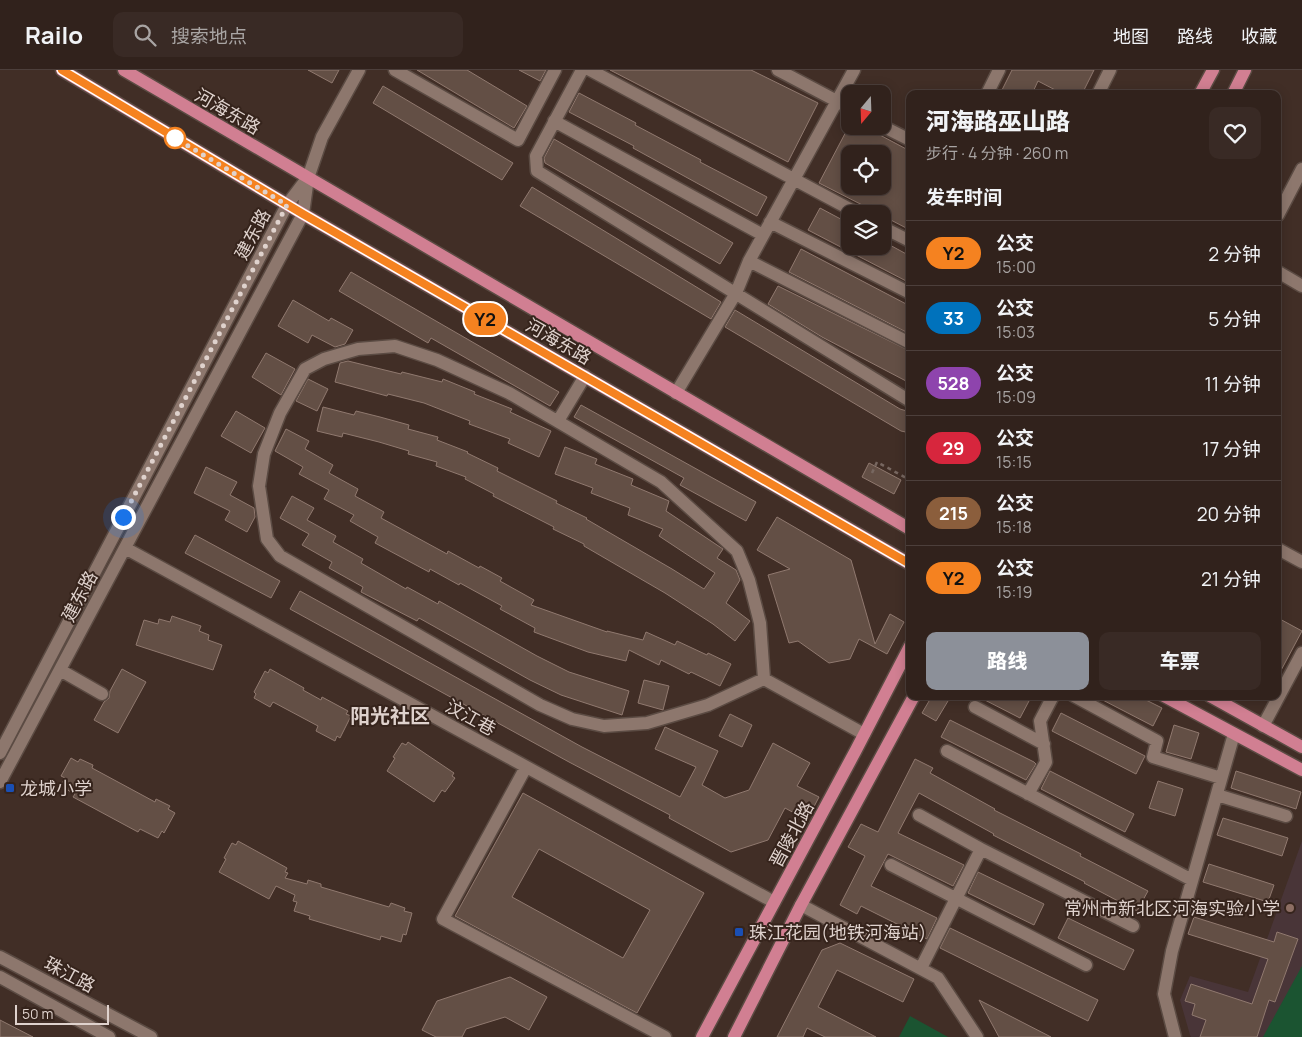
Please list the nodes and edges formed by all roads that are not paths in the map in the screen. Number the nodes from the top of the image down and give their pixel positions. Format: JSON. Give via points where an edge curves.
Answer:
{"nodes":[{"id":1,"x":62,"y":70,"type":"edge"},
{"id":2,"x":124,"y":70,"type":"edge"},
{"id":3,"x":359,"y":70,"type":"edge"},
{"id":4,"x":395,"y":70,"type":"edge"},
{"id":5,"x":555,"y":70,"type":"edge"},
{"id":6,"x":582,"y":70,"type":"edge"},
{"id":7,"x":590,"y":70,"type":"edge"},
{"id":8,"x":778,"y":70,"type":"edge"},
{"id":9,"x":854,"y":70,"type":"edge"},
{"id":10,"x":999,"y":70,"type":"edge"},
{"id":11,"x":1110,"y":70,"type":"edge"},
{"id":12,"x":1213,"y":70,"type":"edge"},
{"id":13,"x":1245,"y":70,"type":"edge"},
{"id":14,"x":989,"y":90,"type":"edge"},
{"id":15,"x":1100,"y":90,"type":"edge"},
{"id":16,"x":1202,"y":90,"type":"edge"},
{"id":17,"x":1235,"y":90,"type":"edge"},
{"id":18,"x":837,"y":101,"type":"junction"},
{"id":19,"x":841,"y":103,"type":"edge"},
{"id":20,"x":554,"y":121,"type":"junction"},
{"id":21,"x":891,"y":130,"type":"edge"},
{"id":22,"x":906,"y":138,"type":"edge"},
{"id":23,"x":1302,"y":169,"type":"edge"},
{"id":24,"x":308,"y":178,"type":"junction"},
{"id":25,"x":794,"y":179,"type":"junction"},
{"id":26,"x":287,"y":205,"type":"junction"},
{"id":27,"x":842,"y":205,"type":"edge"},
{"id":28,"x":1281,"y":209,"type":"edge"},
{"id":29,"x":303,"y":214,"type":"junction"},
{"id":30,"x":770,"y":222,"type":"junction"},
{"id":31,"x":891,"y":231,"type":"edge"},
{"id":32,"x":763,"y":234,"type":"junction"},
{"id":33,"x":906,"y":239,"type":"edge"},
{"id":34,"x":749,"y":261,"type":"junction"},
{"id":35,"x":1281,"y":274,"type":"edge"},
{"id":36,"x":1302,"y":286,"type":"edge"},
{"id":37,"x":906,"y":291,"type":"edge"},
{"id":38,"x":736,"y":292,"type":"junction"},
{"id":39,"x":906,"y":340,"type":"edge"},
{"id":40,"x":585,"y":376,"type":"junction"},
{"id":41,"x":676,"y":393,"type":"junction"},
{"id":42,"x":906,"y":398,"type":"edge"},
{"id":43,"x":558,"y":422,"type":"junction"},
{"id":44,"x":906,"y":527,"type":"edge"},
{"id":45,"x":124,"y":548,"type":"junction"},
{"id":46,"x":1281,"y":551,"type":"edge"},
{"id":47,"x":906,"y":562,"type":"edge"},
{"id":48,"x":1302,"y":562,"type":"edge"},
{"id":49,"x":1302,"y":653,"type":"edge"},
{"id":50,"x":906,"y":654,"type":"edge"},
{"id":51,"x":60,"y":670,"type":"junction"},
{"id":52,"x":764,"y":679,"type":"junction"},
{"id":53,"x":1281,"y":692,"type":"edge"},
{"id":54,"x":102,"y":694,"type":"dead end"},
{"id":55,"x":912,"y":700,"type":"edge"},
{"id":56,"x":1051,"y":700,"type":"edge"},
{"id":57,"x":1081,"y":700,"type":"edge"},
{"id":58,"x":1171,"y":700,"type":"edge"},
{"id":59,"x":1217,"y":700,"type":"edge"},
{"id":60,"x":1277,"y":700,"type":"edge"},
{"id":61,"x":975,"y":707,"type":"dead end"},
{"id":62,"x":1263,"y":726,"type":"junction"},
{"id":63,"x":864,"y":734,"type":"junction"},
{"id":64,"x":1234,"y":734,"type":"junction"},
{"id":65,"x":1044,"y":744,"type":"junction"},
{"id":66,"x":1302,"y":747,"type":"edge"},
{"id":67,"x":947,"y":751,"type":"dead end"},
{"id":68,"x":0,"y":753,"type":"edge"},
{"id":69,"x":526,"y":767,"type":"junction"},
{"id":70,"x":1302,"y":770,"type":"edge"},
{"id":71,"x":1221,"y":778,"type":"junction"},
{"id":72,"x":0,"y":782,"type":"edge"},
{"id":73,"x":1028,"y":794,"type":"junction"},
{"id":74,"x":1217,"y":795,"type":"junction"},
{"id":75,"x":919,"y":815,"type":"dead end"},
{"id":76,"x":1286,"y":816,"type":"dead end"},
{"id":77,"x":981,"y":849,"type":"junction"},
{"id":78,"x":891,"y":865,"type":"dead end"},
{"id":79,"x":1192,"y":880,"type":"junction"},
{"id":80,"x":956,"y":899,"type":"junction"},
{"id":81,"x":774,"y":902,"type":"junction"},
{"id":82,"x":801,"y":905,"type":"junction"},
{"id":83,"x":1133,"y":926,"type":"dead end"},
{"id":84,"x":0,"y":957,"type":"edge"},
{"id":85,"x":1086,"y":965,"type":"dead end"},
{"id":86,"x":921,"y":968,"type":"junction"},
{"id":87,"x":0,"y":977,"type":"edge"},
{"id":88,"x":109,"y":1037,"type":"edge"},
{"id":89,"x":151,"y":1037,"type":"edge"},
{"id":90,"x":664,"y":1037,"type":"edge"},
{"id":91,"x":702,"y":1037,"type":"edge"},
{"id":92,"x":734,"y":1037,"type":"edge"},
{"id":93,"x":977,"y":1037,"type":"edge"},
{"id":94,"x":1175,"y":1037,"type":"edge"}],
"edges":[{"from":1,"to":26,"type":"main road","name":"河海东路"},
{"from":2,"to":24,"type":"main road","name":"河海东路"},
{"from":3,"to":24,"type":"street","via":[[322,137]]},
{"from":4,"to":5,"type":"street","via":[[518,140]]},
{"from":6,"to":20,"type":"street"},
{"from":7,"to":25,"type":"street"},
{"from":8,"to":18,"type":"street"},
{"from":9,"to":18,"type":"street"},
{"from":10,"to":14,"type":"street"},
{"from":11,"to":15,"type":"street"},
{"from":12,"to":16,"type":"main road"},
{"from":13,"to":17,"type":"main road"},
{"from":18,"to":19,"type":"street"},
{"from":18,"to":25,"type":"street"},
{"from":20,"to":32,"type":"street"},
{"from":20,"to":38,"type":"street","via":[[536,156],[537,171]]},
{"from":21,"to":22,"type":"street"},
{"from":23,"to":28,"type":"street"},
{"from":24,"to":26,"type":"street","name":"建东路"},
{"from":24,"to":29,"type":"street","name":"建东路"},
{"from":24,"to":41,"type":"main road","name":"河海东路"},
{"from":25,"to":27,"type":"street"},
{"from":25,"to":30,"type":"street"},
{"from":26,"to":29,"type":"main road","name":"河海东路"},
{"from":26,"to":68,"type":"street","name":"建东路"},
{"from":29,"to":40,"type":"main road","name":"河海东路"},
{"from":29,"to":45,"type":"street","name":"建东路"},
{"from":30,"to":32,"type":"street"},
{"from":30,"to":37,"type":"street"},
{"from":31,"to":33,"type":"street"},
{"from":32,"to":34,"type":"street"},
{"from":34,"to":38,"type":"street"},
{"from":34,"to":39,"type":"street"},
{"from":35,"to":36,"type":"street"},
{"from":38,"to":41,"type":"street"},
{"from":38,"to":42,"type":"street"},
{"from":40,"to":43,"type":"street"},
{"from":40,"to":47,"type":"main road","name":"河海东路"},
{"from":41,"to":44,"type":"main road","name":"河海东路"},
{"from":43,"to":52,"type":"street","via":[[661,482],[737,551],[749,580],[760,623]]},
{"from":43,"to":52,"type":"street","via":[[509,392],[437,360],[395,346],[358,349],[324,360],[305,370],[280,413],[264,454],[258,486],[267,539],[280,556],[540,705],[572,719],[604,726],[647,723],[708,705]]},
{"from":45,"to":51,"type":"street","name":"建东路"},
{"from":45,"to":69,"type":"street","name":"汶江巷"},
{"from":46,"to":48,"type":"street"},
{"from":49,"to":53,"type":"street"},
{"from":50,"to":63,"type":"main road","name":"晋陵北路"},
{"from":51,"to":54,"type":"street"},
{"from":51,"to":72,"type":"street","name":"建东路"},
{"from":52,"to":63,"type":"street"},
{"from":55,"to":82,"type":"main road"},
{"from":56,"to":65,"type":"street","via":[[1040,721]]},
{"from":57,"to":71,"type":"street","via":[[1157,741],[1153,757]]},
{"from":58,"to":64,"type":"main road"},
{"from":59,"to":62,"type":"main road"},
{"from":60,"to":62,"type":"street"},
{"from":61,"to":65,"type":"street"},
{"from":62,"to":66,"type":"main road"},
{"from":63,"to":81,"type":"main road","name":"晋陵北路"},
{"from":64,"to":70,"type":"main road"},
{"from":64,"to":71,"type":"street"},
{"from":65,"to":73,"type":"street","via":[[1046,762]]},
{"from":67,"to":73,"type":"street"},
{"from":69,"to":81,"type":"street","name":"汶江巷"},
{"from":69,"to":90,"type":"street","via":[[443,920]]},
{"from":71,"to":74,"type":"street"},
{"from":73,"to":79,"type":"street"},
{"from":74,"to":76,"type":"street"},
{"from":74,"to":79,"type":"street"},
{"from":75,"to":77,"type":"street"},
{"from":77,"to":80,"type":"street"},
{"from":77,"to":83,"type":"street"},
{"from":78,"to":80,"type":"street"},
{"from":79,"to":94,"type":"street","via":[[1164,994]]},
{"from":80,"to":85,"type":"street"},
{"from":80,"to":86,"type":"street"},
{"from":81,"to":91,"type":"main road","name":"晋陵北路"},
{"from":82,"to":86,"type":"street"},
{"from":82,"to":92,"type":"main road"},
{"from":84,"to":89,"type":"street","name":"珠江路"},
{"from":86,"to":93,"type":"street","via":[[938,978]]},
{"from":87,"to":88,"type":"street","name":"珠江路"}]}
